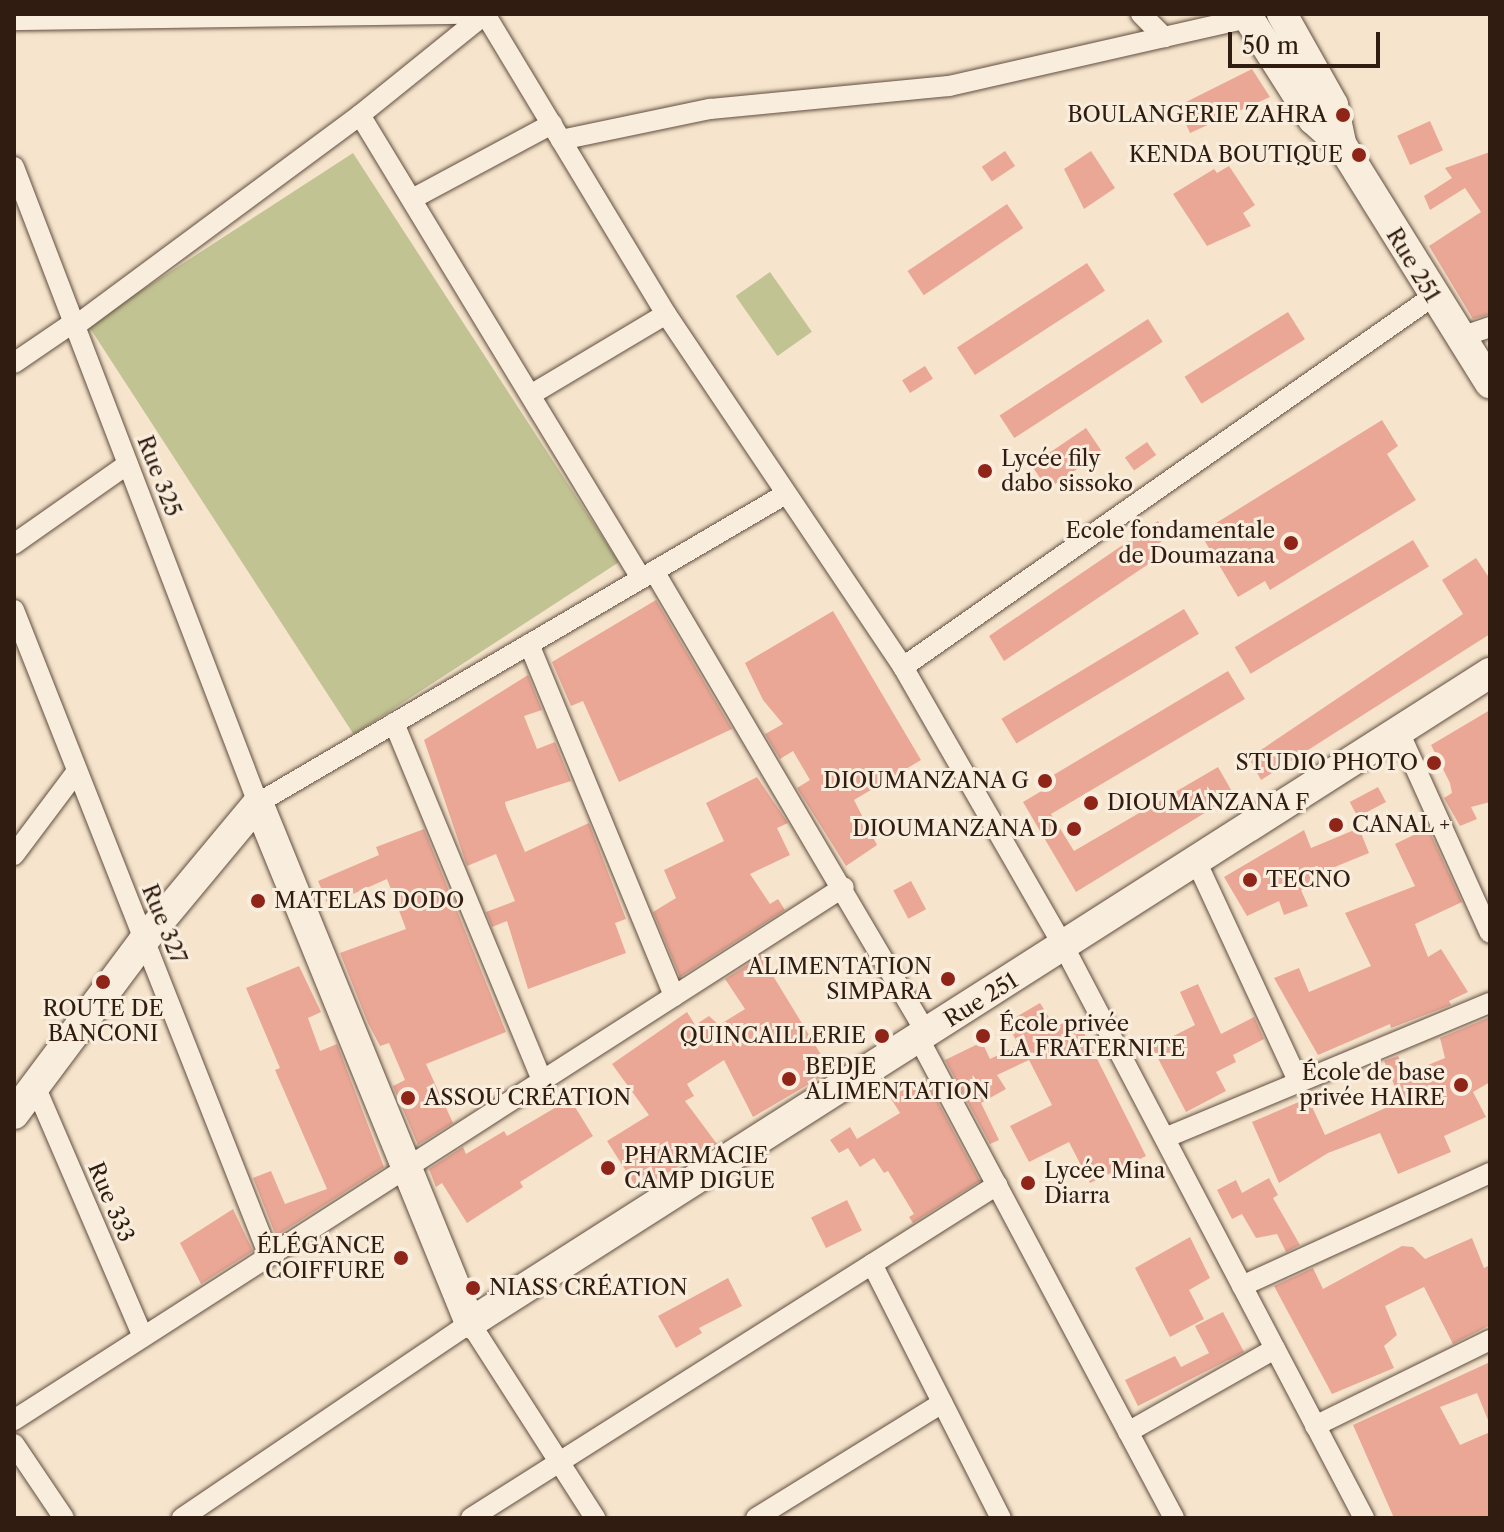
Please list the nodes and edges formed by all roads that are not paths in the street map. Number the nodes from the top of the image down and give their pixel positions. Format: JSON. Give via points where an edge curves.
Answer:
{"nodes":[{"id":1,"x":472,"y":14,"type":"edge"},
{"id":2,"x":485,"y":14,"type":"edge"},
{"id":3,"x":1141,"y":14,"type":"edge"},
{"id":4,"x":1282,"y":14,"type":"edge"},
{"id":5,"x":1247,"y":16,"type":"edge"},
{"id":6,"x":14,"y":20,"type":"edge"},
{"id":7,"x":1164,"y":37,"type":"junction"},
{"id":8,"x":360,"y":115,"type":"junction"},
{"id":9,"x":557,"y":132,"type":"junction"},
{"id":10,"x":1341,"y":144,"type":"junction"},
{"id":11,"x":14,"y":167,"type":"edge"},
{"id":12,"x":412,"y":199,"type":"junction"},
{"id":13,"x":1432,"y":297,"type":"junction"},
{"id":14,"x":666,"y":314,"type":"junction"},
{"id":15,"x":74,"y":324,"type":"junction"},
{"id":16,"x":1490,"y":327,"type":"edge"},
{"id":17,"x":1458,"y":338,"type":"junction"},
{"id":18,"x":14,"y":363,"type":"edge"},
{"id":19,"x":1490,"y":383,"type":"edge"},
{"id":20,"x":532,"y":394,"type":"junction"},
{"id":21,"x":128,"y":464,"type":"junction"},
{"id":22,"x":784,"y":495,"type":"junction"},
{"id":23,"x":14,"y":544,"type":"edge"},
{"id":24,"x":647,"y":575,"type":"junction"},
{"id":25,"x":14,"y":610,"type":"edge"},
{"id":26,"x":529,"y":644,"type":"junction"},
{"id":27,"x":903,"y":667,"type":"junction"},
{"id":28,"x":1490,"y":673,"type":"edge"},
{"id":29,"x":394,"y":723,"type":"junction"},
{"id":30,"x":1400,"y":734,"type":"junction"},
{"id":31,"x":77,"y":771,"type":"junction"},
{"id":32,"x":258,"y":803,"type":"junction"},
{"id":33,"x":14,"y":855,"type":"edge"},
{"id":34,"x":1197,"y":863,"type":"junction"},
{"id":35,"x":844,"y":887,"type":"junction"},
{"id":36,"x":1490,"y":933,"type":"edge"},
{"id":37,"x":144,"y":940,"type":"junction"},
{"id":38,"x":1064,"y":947,"type":"junction"},
{"id":39,"x":674,"y":996,"type":"junction"},
{"id":40,"x":1490,"y":1003,"type":"edge"},
{"id":41,"x":923,"y":1036,"type":"junction"},
{"id":42,"x":542,"y":1081,"type":"junction"},
{"id":43,"x":1298,"y":1081,"type":"junction"},
{"id":44,"x":35,"y":1086,"type":"junction"},
{"id":45,"x":14,"y":1114,"type":"edge"},
{"id":46,"x":1165,"y":1138,"type":"junction"},
{"id":47,"x":406,"y":1168,"type":"junction"},
{"id":48,"x":1490,"y":1173,"type":"edge"},
{"id":49,"x":997,"y":1185,"type":"junction"},
{"id":50,"x":269,"y":1256,"type":"junction"},
{"id":51,"x":872,"y":1264,"type":"junction"},
{"id":52,"x":1242,"y":1286,"type":"junction"},
{"id":53,"x":470,"y":1323,"type":"junction"},
{"id":54,"x":143,"y":1337,"type":"junction"},
{"id":55,"x":1490,"y":1340,"type":"edge"},
{"id":56,"x":1275,"y":1349,"type":"junction"},
{"id":57,"x":942,"y":1403,"type":"junction"},
{"id":58,"x":14,"y":1420,"type":"edge"},
{"id":59,"x":1315,"y":1426,"type":"junction"},
{"id":60,"x":1128,"y":1432,"type":"junction"},
{"id":61,"x":14,"y":1444,"type":"edge"},
{"id":62,"x":559,"y":1462,"type":"junction"},
{"id":63,"x":64,"y":1518,"type":"edge"},
{"id":64,"x":182,"y":1518,"type":"edge"},
{"id":65,"x":471,"y":1518,"type":"edge"},
{"id":66,"x":595,"y":1518,"type":"edge"},
{"id":67,"x":756,"y":1518,"type":"edge"},
{"id":68,"x":1001,"y":1518,"type":"edge"},
{"id":69,"x":1174,"y":1518,"type":"edge"},
{"id":70,"x":1364,"y":1518,"type":"edge"}],
"edges":[{"from":1,"to":6,"type":"street"},
{"from":2,"to":8,"type":"street"},
{"from":2,"to":9,"type":"street"},
{"from":3,"to":7,"type":"street"},
{"from":4,"to":10,"type":"main road","name":"Rue 251","via":[[1333,105]]},
{"from":5,"to":7,"type":"street"},
{"from":5,"to":10,"type":"main road","name":"Rue 251","via":[[1313,119]]},
{"from":7,"to":9,"type":"street","via":[[949,86],[710,109]]},
{"from":8,"to":12,"type":"street"},
{"from":8,"to":15,"type":"street"},
{"from":9,"to":12,"type":"street"},
{"from":9,"to":14,"type":"street"},
{"from":10,"to":13,"type":"main road","name":"Rue 251"},
{"from":11,"to":15,"type":"street","name":"Rue 325"},
{"from":12,"to":20,"type":"street"},
{"from":13,"to":17,"type":"main road","name":"Rue 251"},
{"from":13,"to":27,"type":"street"},
{"from":14,"to":20,"type":"street"},
{"from":14,"to":22,"type":"street"},
{"from":15,"to":18,"type":"street"},
{"from":15,"to":21,"type":"street","name":"Rue 325"},
{"from":16,"to":17,"type":"street"},
{"from":17,"to":19,"type":"main road","name":"Rue 251"},
{"from":20,"to":24,"type":"street"},
{"from":21,"to":23,"type":"street"},
{"from":21,"to":32,"type":"street","name":"Rue 325"},
{"from":22,"to":24,"type":"street"},
{"from":22,"to":27,"type":"street"},
{"from":24,"to":26,"type":"street"},
{"from":24,"to":35,"type":"street"},
{"from":25,"to":31,"type":"street","name":"Rue 327"},
{"from":26,"to":29,"type":"street"},
{"from":26,"to":39,"type":"street"},
{"from":27,"to":38,"type":"street"},
{"from":28,"to":30,"type":"main road","name":"Rue 251"},
{"from":29,"to":32,"type":"street"},
{"from":29,"to":42,"type":"street"},
{"from":30,"to":34,"type":"main road","name":"Rue 251"},
{"from":30,"to":36,"type":"street"},
{"from":31,"to":33,"type":"street"},
{"from":31,"to":37,"type":"street","name":"Rue 327"},
{"from":32,"to":37,"type":"main road"},
{"from":32,"to":47,"type":"main road"},
{"from":34,"to":38,"type":"main road","name":"Rue 251"},
{"from":34,"to":43,"type":"street"},
{"from":35,"to":39,"type":"street"},
{"from":35,"to":41,"type":"street"},
{"from":37,"to":44,"type":"main road"},
{"from":37,"to":50,"type":"street","name":"Rue 327"},
{"from":38,"to":41,"type":"main road","name":"Rue 251"},
{"from":38,"to":46,"type":"street"},
{"from":39,"to":42,"type":"street"},
{"from":40,"to":43,"type":"street"},
{"from":41,"to":49,"type":"street"},
{"from":41,"to":53,"type":"main road","name":"Rue 251"},
{"from":42,"to":47,"type":"street"},
{"from":43,"to":46,"type":"street"},
{"from":44,"to":45,"type":"main road"},
{"from":44,"to":54,"type":"street","name":"Rue 333"},
{"from":46,"to":52,"type":"street"},
{"from":47,"to":50,"type":"street"},
{"from":47,"to":53,"type":"main road"},
{"from":48,"to":52,"type":"street"},
{"from":49,"to":51,"type":"street"},
{"from":49,"to":60,"type":"street"},
{"from":50,"to":54,"type":"street"},
{"from":51,"to":57,"type":"street"},
{"from":51,"to":62,"type":"street"},
{"from":52,"to":56,"type":"street"},
{"from":53,"to":62,"type":"street"},
{"from":53,"to":64,"type":"street"},
{"from":54,"to":58,"type":"street"},
{"from":55,"to":59,"type":"street"},
{"from":56,"to":59,"type":"street"},
{"from":56,"to":60,"type":"street"},
{"from":57,"to":67,"type":"street"},
{"from":57,"to":68,"type":"street"},
{"from":59,"to":70,"type":"street"},
{"from":60,"to":69,"type":"street"},
{"from":61,"to":63,"type":"street"},
{"from":62,"to":65,"type":"street"},
{"from":62,"to":66,"type":"street"}]}
